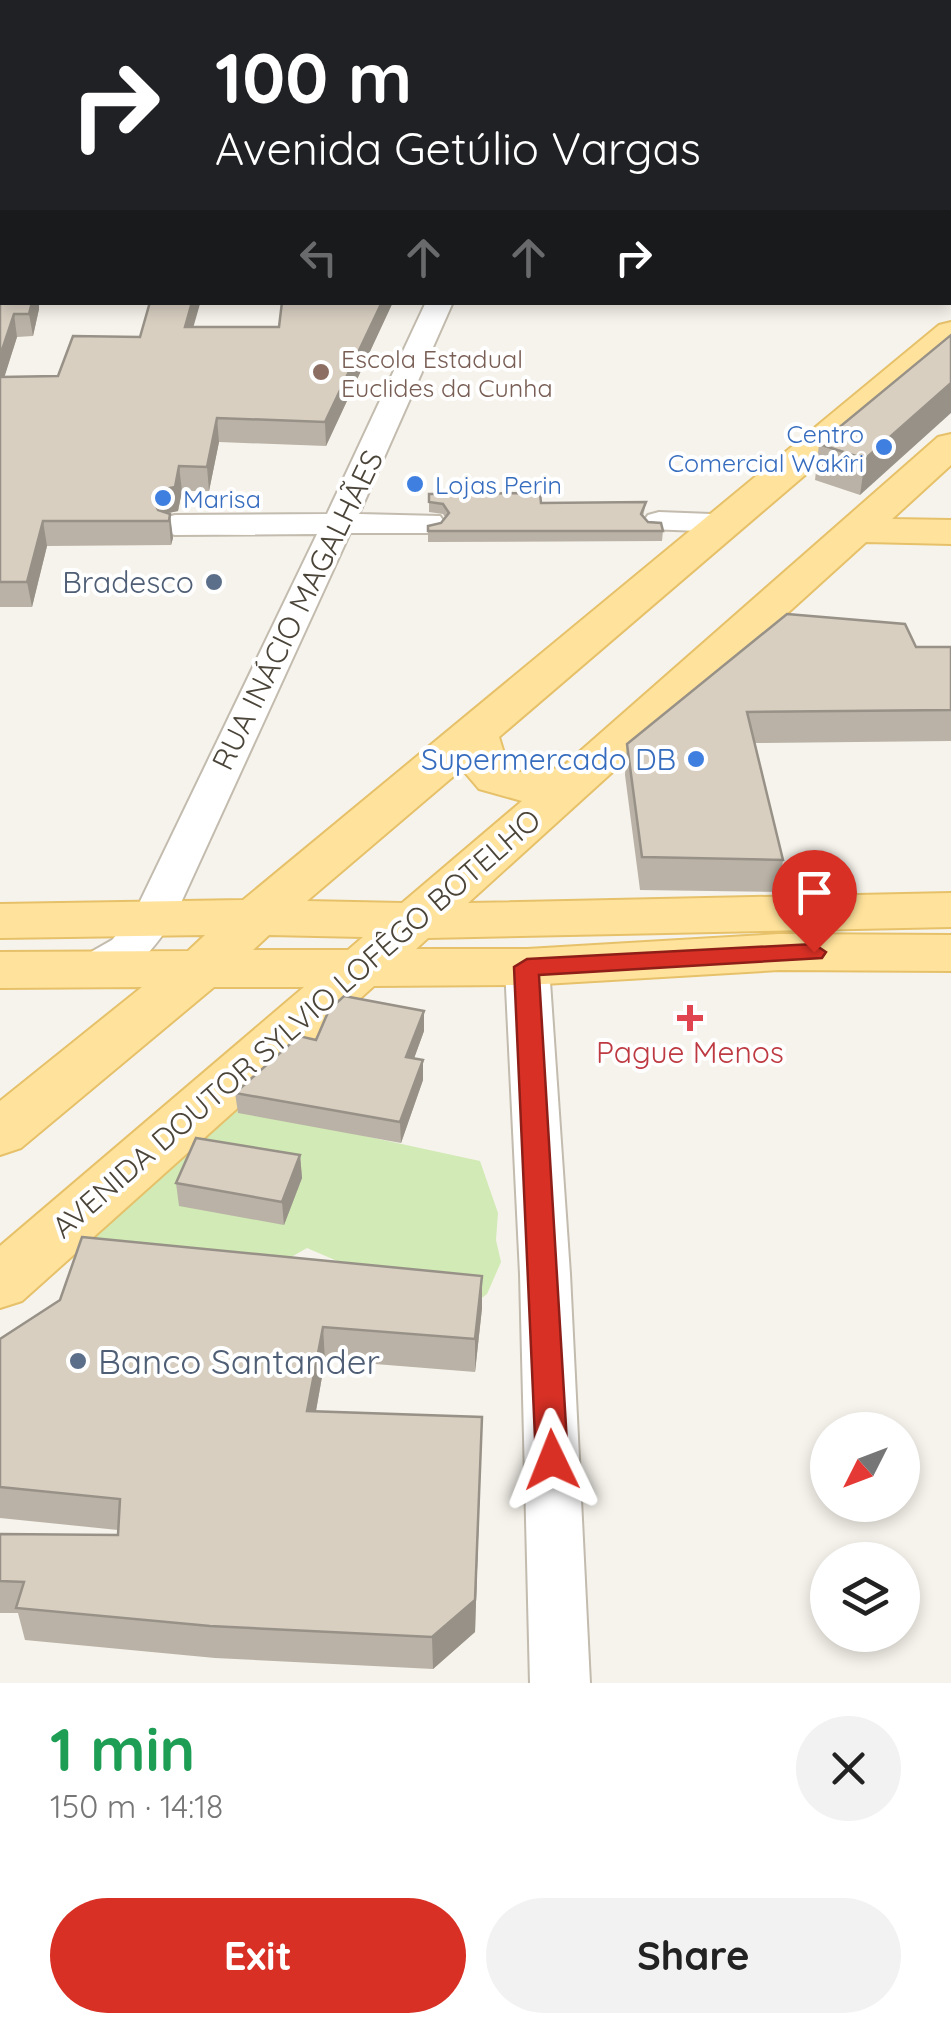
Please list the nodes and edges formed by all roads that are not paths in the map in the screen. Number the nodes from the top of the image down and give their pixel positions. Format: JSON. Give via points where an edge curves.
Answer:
{"nodes":[{"id":1,"x":439,"y":305,"type":"edge"},
{"id":2,"x":951,"y":332,"type":"edge"},
{"id":3,"x":951,"y":445,"type":"edge"},
{"id":4,"x":951,"y":516,"type":"edge"},
{"id":5,"x":658,"y":522,"type":"edge"},
{"id":6,"x":726,"y":522,"type":"junction"},
{"id":7,"x":865,"y":522,"type":"junction"},
{"id":8,"x":429,"y":523,"type":"edge"},
{"id":9,"x":176,"y":524,"type":"dead end"},
{"id":10,"x":338,"y":524,"type":"junction"},
{"id":11,"x":951,"y":532,"type":"edge"},
{"id":12,"x":475,"y":734,"type":"junction"},
{"id":13,"x":573,"y":780,"type":"junction"},
{"id":14,"x":951,"y":910,"type":"edge"},
{"id":15,"x":256,"y":917,"type":"junction"},
{"id":16,"x":153,"y":918,"type":"junction"},
{"id":17,"x":415,"y":920,"type":"junction"},
{"id":18,"x":0,"y":921,"type":"edge"},
{"id":19,"x":951,"y":952,"type":"edge"},
{"id":20,"x":527,"y":967,"type":"junction"},
{"id":21,"x":201,"y":969,"type":"junction"},
{"id":22,"x":0,"y":970,"type":"edge"},
{"id":23,"x":92,"y":970,"type":"junction"},
{"id":24,"x":357,"y":970,"type":"junction"},
{"id":25,"x":0,"y":1133,"type":"edge"},
{"id":26,"x":0,"y":1283,"type":"edge"},
{"id":27,"x":560,"y":1683,"type":"edge"}],
"edges":[{"from":1,"to":10,"type":"street","name":"RUA INÁCIO MAGALHÃES"},
{"from":2,"to":6,"type":"main road"},
{"from":3,"to":7,"type":"main road","name":"AVENIDA DOUTOR SYLVIO LOFÊGO BOTELHO"},
{"from":4,"to":7,"type":"main road"},
{"from":5,"to":6,"type":"street"},
{"from":6,"to":12,"type":"main road"},
{"from":7,"to":11,"type":"main road"},
{"from":7,"to":13,"type":"main road","name":"AVENIDA DOUTOR SYLVIO LOFÊGO BOTELHO"},
{"from":8,"to":10,"type":"street"},
{"from":9,"to":10,"type":"street"},
{"from":10,"to":16,"type":"street","name":"RUA INÁCIO MAGALHÃES"},
{"from":12,"to":13,"type":"main road","via":[[478,761],[492,780],[526,788]]},
{"from":12,"to":15,"type":"main road"},
{"from":13,"to":17,"type":"main road","name":"AVENIDA DOUTOR SYLVIO LOFÊGO BOTELHO"},
{"from":14,"to":17,"type":"main road"},
{"from":15,"to":16,"type":"main road"},
{"from":15,"to":17,"type":"main road"},
{"from":15,"to":21,"type":"main road"},
{"from":16,"to":18,"type":"main road"},
{"from":16,"to":23,"type":"street","name":"RUA INÁCIO MAGALHÃES","via":[[124,954]]},
{"from":17,"to":24,"type":"main road","name":"AVENIDA DOUTOR SYLVIO LOFÊGO BOTELHO"},
{"from":19,"to":20,"type":"main road","via":[[780,952]]},
{"from":20,"to":24,"type":"main road"},
{"from":20,"to":27,"type":"street"},
{"from":21,"to":23,"type":"main road"},
{"from":21,"to":24,"type":"main road"},
{"from":21,"to":25,"type":"main road"},
{"from":22,"to":23,"type":"main road"},
{"from":24,"to":26,"type":"main road","name":"AVENIDA DOUTOR SYLVIO LOFÊGO BOTELHO"}]}
